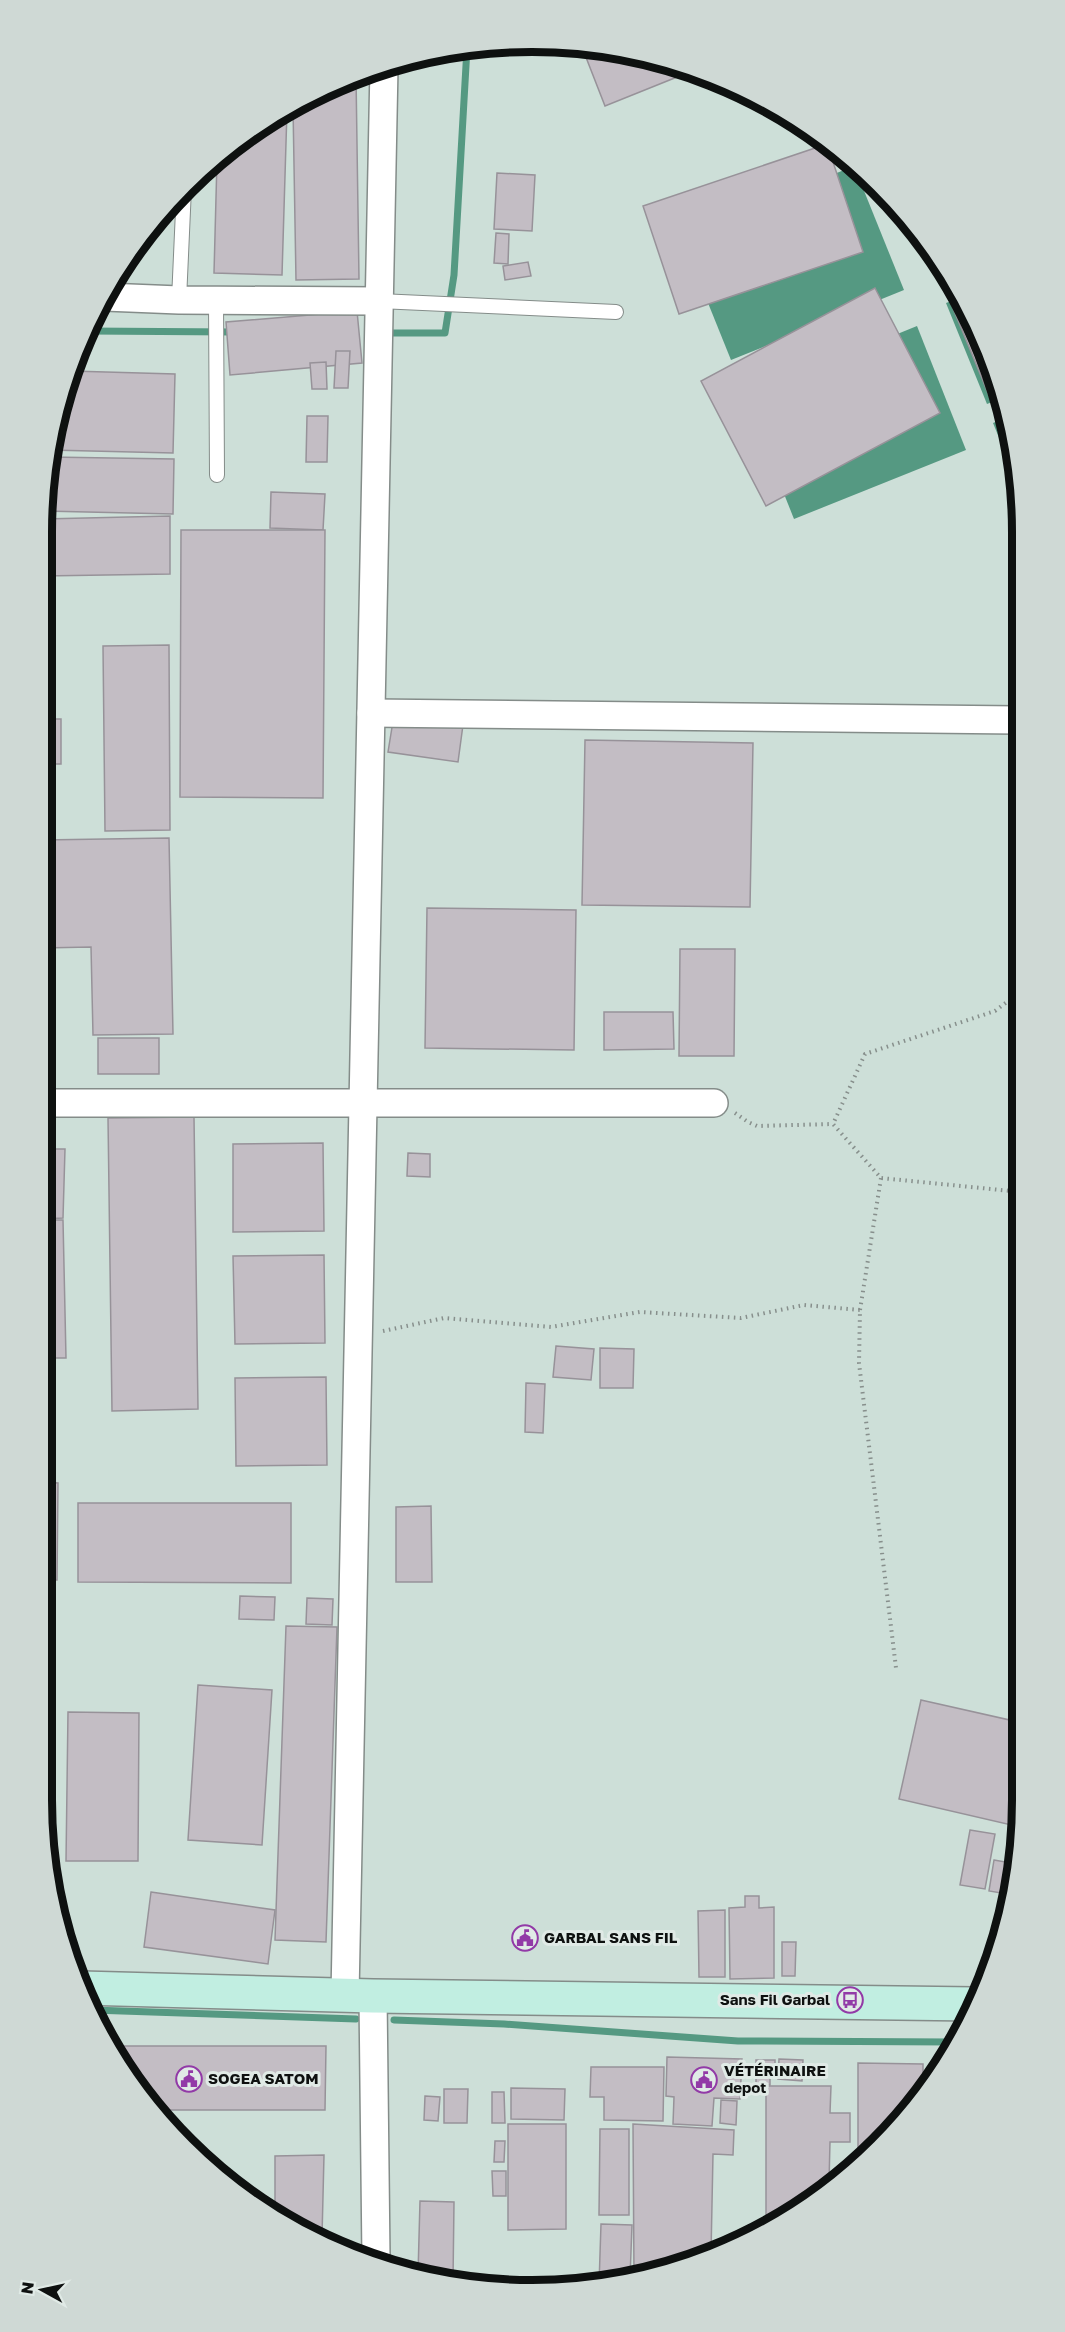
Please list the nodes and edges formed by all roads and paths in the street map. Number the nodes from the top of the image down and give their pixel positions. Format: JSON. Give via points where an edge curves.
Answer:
{"nodes":[{"id":1,"x":384,"y":76,"type":"edge"},
{"id":2,"x":183,"y":204,"type":"edge"},
{"id":3,"x":114,"y":297,"type":"edge"},
{"id":4,"x":179,"y":300,"type":"junction"},
{"id":5,"x":392,"y":302,"type":"junction"},
{"id":6,"x":216,"y":308,"type":"junction"},
{"id":7,"x":616,"y":312,"type":"dead end"},
{"id":8,"x":217,"y":475,"type":"dead end"},
{"id":9,"x":371,"y":713,"type":"junction"},
{"id":10,"x":1012,"y":720,"type":"edge"},
{"id":11,"x":1012,"y":998,"type":"edge"},
{"id":12,"x":363,"y":1102,"type":"junction"},
{"id":13,"x":52,"y":1103,"type":"edge"},
{"id":14,"x":714,"y":1103,"type":"joint"},
{"id":15,"x":833,"y":1124,"type":"junction"},
{"id":16,"x":882,"y":1178,"type":"junction"},
{"id":17,"x":1012,"y":1191,"type":"edge"},
{"id":18,"x":860,"y":1310,"type":"junction"},
{"id":19,"x":358,"y":1336,"type":"junction"},
{"id":20,"x":896,"y":1668,"type":"dead end"},
{"id":21,"x":91,"y":1988,"type":"edge"},
{"id":22,"x":359,"y":1995,"type":"junction"},
{"id":23,"x":967,"y":2004,"type":"edge"},
{"id":24,"x":376,"y":2253,"type":"edge"}],
"edges":[{"from":1,"to":5,"type":"street"},
{"from":2,"to":4,"type":"lane"},
{"from":3,"to":4,"type":"street"},
{"from":4,"to":6,"type":"street"},
{"from":5,"to":6,"type":"street"},
{"from":5,"to":7,"type":"lane"},
{"from":5,"to":9,"type":"street"},
{"from":6,"to":8,"type":"lane"},
{"from":9,"to":10,"type":"street"},
{"from":9,"to":12,"type":"street"},
{"from":11,"to":15,"type":"path","via":[[995,1011],[865,1054]]},
{"from":12,"to":13,"type":"street"},
{"from":12,"to":14,"type":"street"},
{"from":12,"to":19,"type":"street"},
{"from":14,"to":15,"type":"path","via":[[757,1126]]},
{"from":15,"to":16,"type":"path"},
{"from":16,"to":17,"type":"path"},
{"from":16,"to":18,"type":"path"},
{"from":18,"to":19,"type":"path","via":[[804,1305],[741,1318],[640,1311],[551,1327],[444,1318]]},
{"from":18,"to":20,"type":"path","via":[[859,1363]]},
{"from":19,"to":22,"type":"street"},
{"from":21,"to":22,"type":"street"},
{"from":22,"to":23,"type":"street"},
{"from":22,"to":24,"type":"street"}]}
